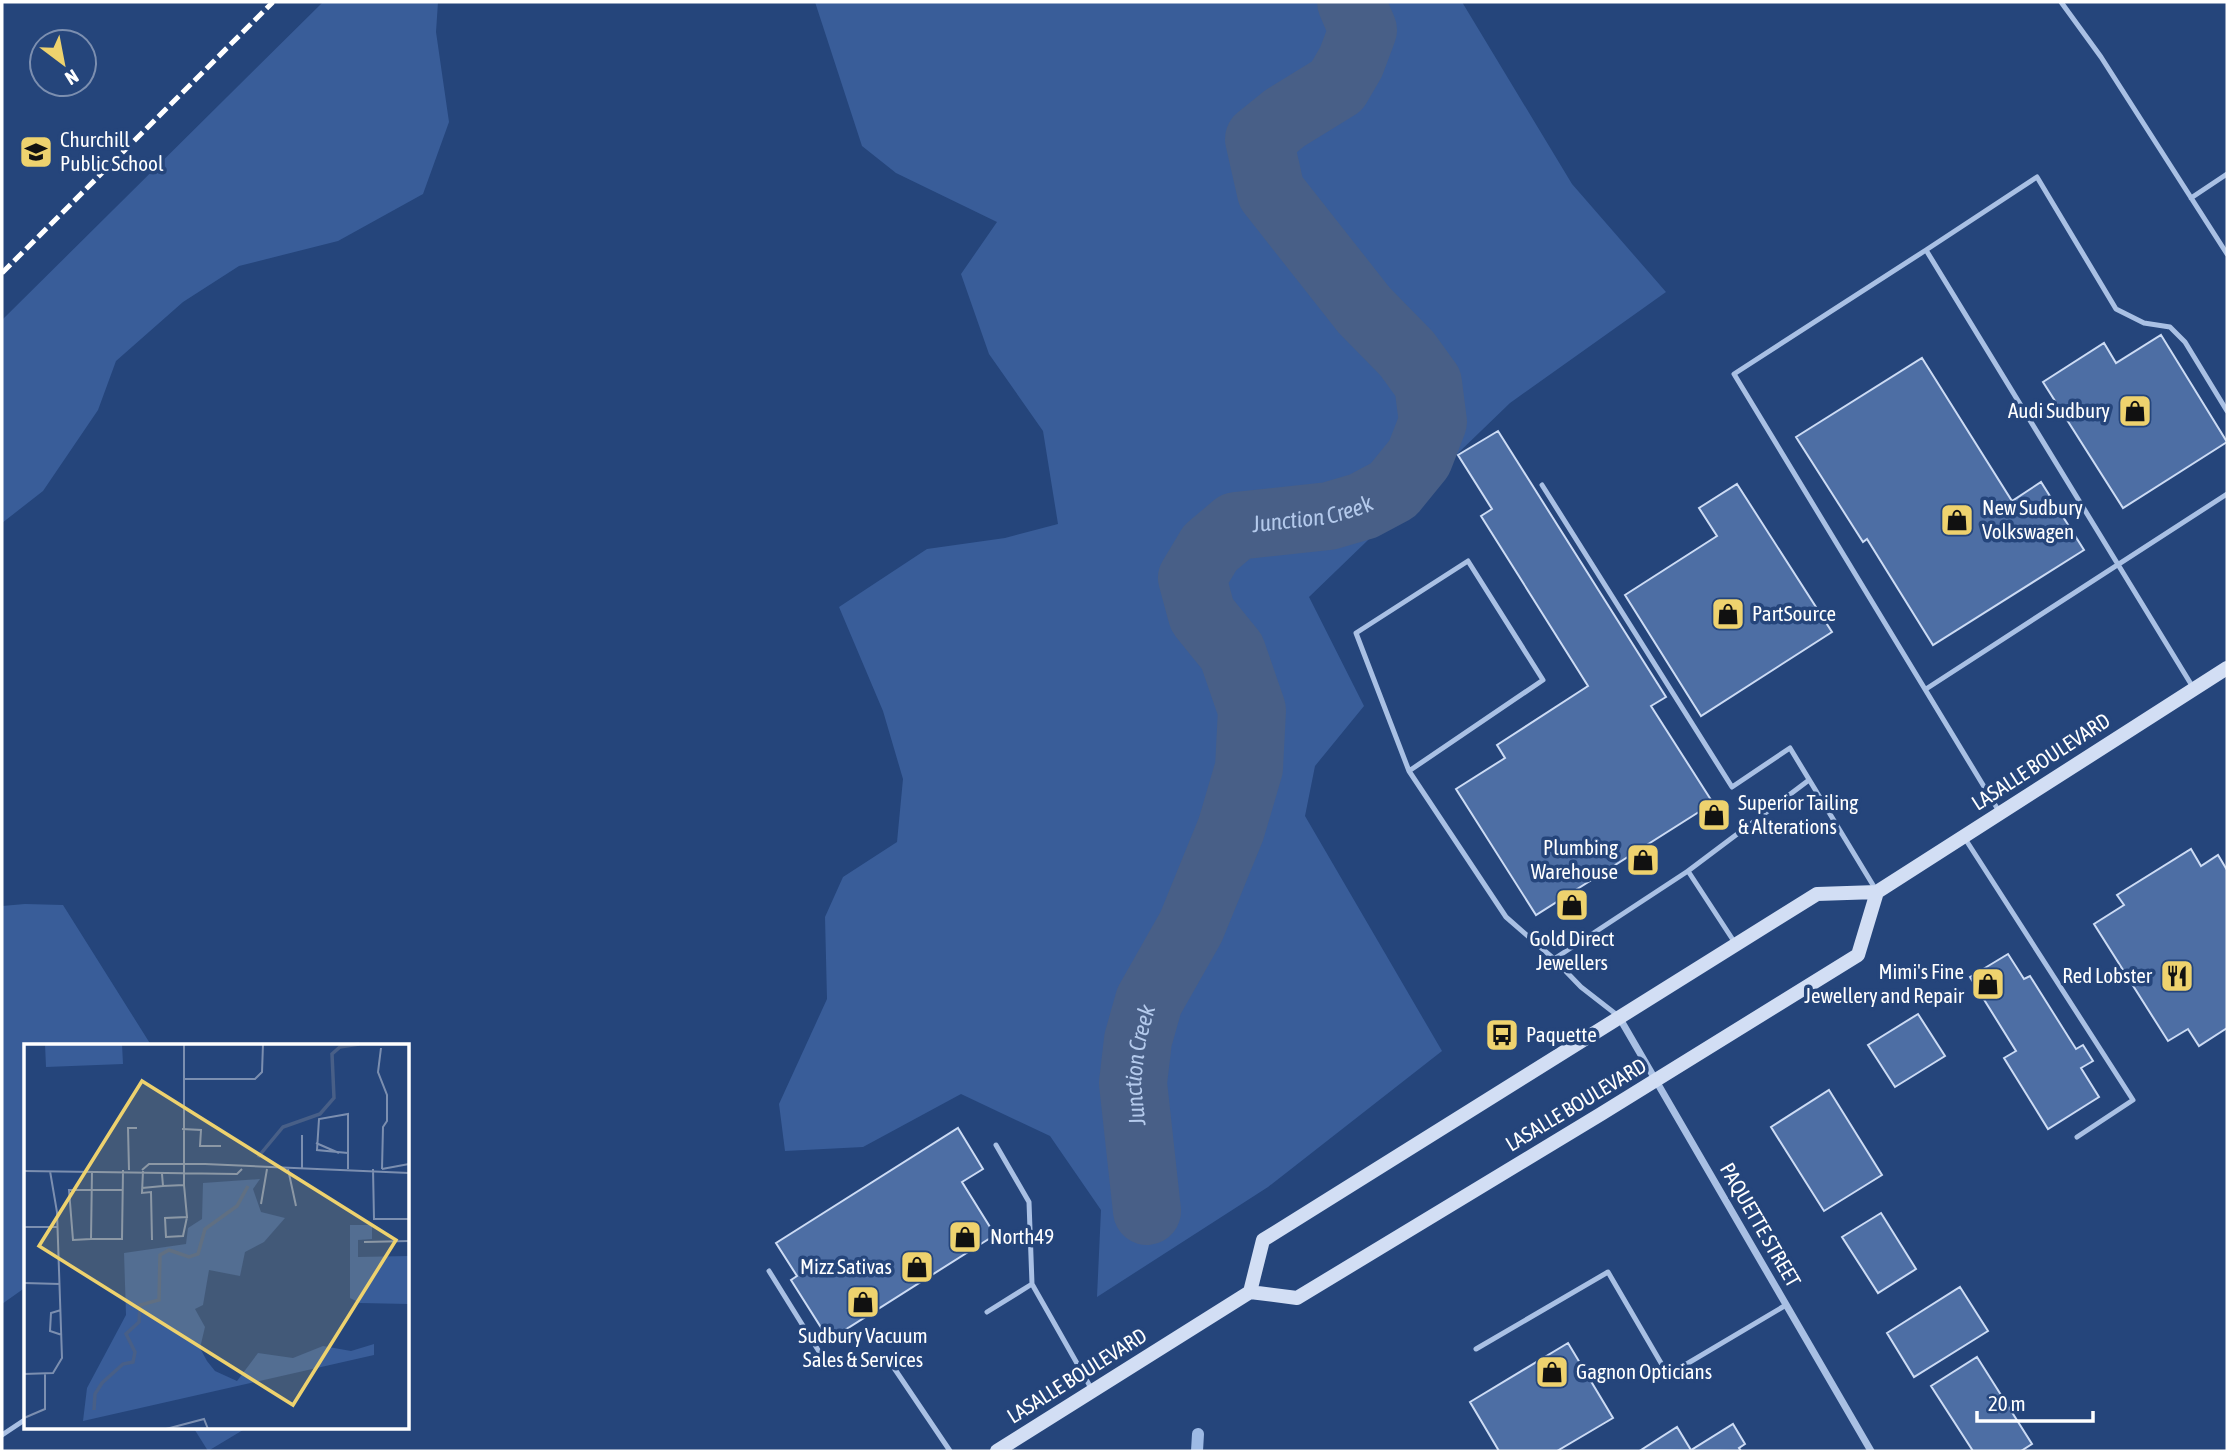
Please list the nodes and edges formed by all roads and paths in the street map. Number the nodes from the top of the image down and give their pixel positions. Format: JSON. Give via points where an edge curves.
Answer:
{"nodes":[{"id":1,"x":2061,"y":2,"type":"edge"},
{"id":2,"x":2227,"y":174,"type":"edge"},
{"id":3,"x":2190,"y":198,"type":"junction"},
{"id":4,"x":1926,"y":250,"type":"junction"},
{"id":5,"x":2227,"y":254,"type":"edge"},
{"id":6,"x":2227,"y":411,"type":"edge"},
{"id":7,"x":1542,"y":485,"type":"dead end"},
{"id":8,"x":2227,"y":494,"type":"edge"},
{"id":9,"x":2117,"y":566,"type":"junction"},
{"id":10,"x":2227,"y":668,"type":"edge"},
{"id":11,"x":1926,"y":689,"type":"junction"},
{"id":12,"x":2194,"y":689,"type":"junction"},
{"id":13,"x":1409,"y":771,"type":"junction"},
{"id":14,"x":1809,"y":780,"type":"junction"},
{"id":15,"x":2000,"y":813,"type":"junction"},
{"id":16,"x":1964,"y":836,"type":"junction"},
{"id":17,"x":1688,"y":872,"type":"junction"},
{"id":18,"x":1877,"y":892,"type":"junction"},
{"id":19,"x":1735,"y":945,"type":"junction"},
{"id":20,"x":1554,"y":959,"type":"junction"},
{"id":21,"x":1619,"y":1017,"type":"junction"},
{"id":22,"x":1657,"y":1080,"type":"junction"},
{"id":23,"x":2077,"y":1137,"type":"dead end"},
{"id":24,"x":996,"y":1145,"type":"dead end"},
{"id":25,"x":769,"y":1271,"type":"dead end"},
{"id":26,"x":1032,"y":1284,"type":"junction"},
{"id":27,"x":1250,"y":1292,"type":"junction"},
{"id":28,"x":1787,"y":1305,"type":"junction"},
{"id":29,"x":987,"y":1312,"type":"dead end"},
{"id":30,"x":1476,"y":1349,"type":"dead end"},
{"id":31,"x":1093,"y":1391,"type":"junction"},
{"id":32,"x":24,"y":1420,"type":"edge"},
{"id":33,"x":2,"y":1435,"type":"edge"},
{"id":34,"x":950,"y":1451,"type":"edge"},
{"id":35,"x":997,"y":1451,"type":"edge"},
{"id":36,"x":1871,"y":1451,"type":"edge"}],
"edges":[{"from":1,"to":3,"type":"lane"},
{"from":2,"to":3,"type":"lane"},
{"from":3,"to":5,"type":"lane"},
{"from":4,"to":6,"type":"lane","via":[[2037,177],[2116,309],[2144,323],[2170,327],[2185,342]]},
{"from":4,"to":9,"type":"lane"},
{"from":4,"to":11,"type":"lane","via":[[1734,374]]},
{"from":7,"to":14,"type":"lane","via":[[1732,786],[1790,748]]},
{"from":8,"to":9,"type":"lane"},
{"from":9,"to":11,"type":"lane"},
{"from":9,"to":12,"type":"lane"},
{"from":10,"to":12,"type":"main road","name":"LASALLE BOULEVARD"},
{"from":11,"to":15,"type":"lane"},
{"from":12,"to":15,"type":"main road","name":"LASALLE BOULEVARD"},
{"from":13,"to":13,"type":"lane","via":[[1543,680],[1468,561],[1356,633]]},
{"from":13,"to":20,"type":"lane","via":[[1506,917]]},
{"from":14,"to":17,"type":"lane"},
{"from":14,"to":18,"type":"lane"},
{"from":15,"to":16,"type":"main road","name":"LASALLE BOULEVARD"},
{"from":16,"to":18,"type":"main road","name":"LASALLE BOULEVARD"},
{"from":16,"to":23,"type":"lane","via":[[2133,1100]]},
{"from":17,"to":19,"type":"lane"},
{"from":17,"to":20,"type":"lane"},
{"from":18,"to":19,"type":"main road","via":[[1817,894]]},
{"from":18,"to":22,"type":"main road","name":"LASALLE BOULEVARD","via":[[1858,955]]},
{"from":19,"to":21,"type":"main road"},
{"from":20,"to":21,"type":"lane"},
{"from":21,"to":22,"type":"street","name":"PAQUETTE STREET"},
{"from":21,"to":27,"type":"main road","via":[[1264,1240]]},
{"from":22,"to":27,"type":"main road","name":"LASALLE BOULEVARD","via":[[1297,1298]]},
{"from":22,"to":28,"type":"street","name":"PAQUETTE STREET"},
{"from":24,"to":26,"type":"lane","via":[[1029,1202]]},
{"from":25,"to":34,"type":"lane","via":[[823,1358],[890,1362]]},
{"from":26,"to":29,"type":"lane"},
{"from":26,"to":31,"type":"lane"},
{"from":27,"to":31,"type":"main road","name":"LASALLE BOULEVARD"},
{"from":28,"to":30,"type":"lane","via":[[1668,1375],[1608,1272]]},
{"from":28,"to":36,"type":"street","name":"PAQUETTE STREET"},
{"from":31,"to":35,"type":"main road","name":"LASALLE BOULEVARD"},
{"from":32,"to":33,"type":"lane"}]}
